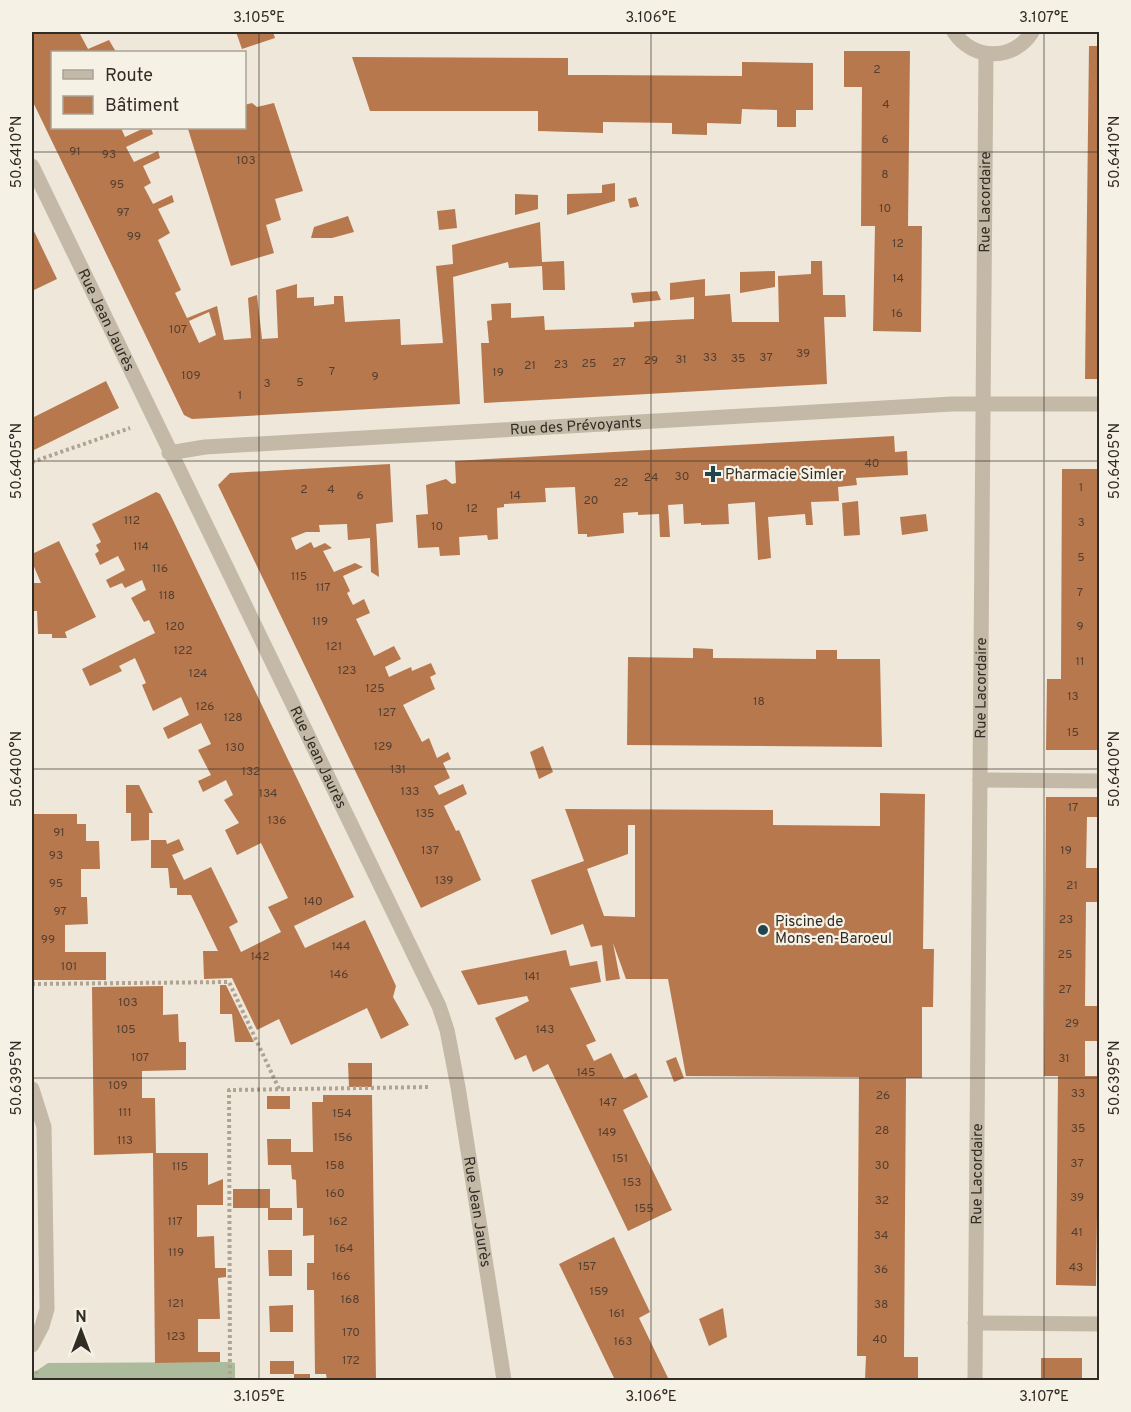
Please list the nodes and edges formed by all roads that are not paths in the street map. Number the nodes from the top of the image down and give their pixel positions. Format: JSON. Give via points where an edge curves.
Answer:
{"nodes":[{"id":1,"x":954,"y":32,"type":"edge"},
{"id":2,"x":1032,"y":32,"type":"edge"},
{"id":3,"x":986,"y":54,"type":"junction"},
{"id":4,"x":32,"y":166,"type":"edge"},
{"id":5,"x":983,"y":403,"type":"junction"},
{"id":6,"x":1100,"y":404,"type":"edge"},
{"id":7,"x":169,"y":453,"type":"junction"},
{"id":8,"x":980,"y":780,"type":"junction"},
{"id":9,"x":1100,"y":781,"type":"edge"},
{"id":10,"x":32,"y":1089,"type":"edge"},
{"id":11,"x":975,"y":1323,"type":"junction"},
{"id":12,"x":1100,"y":1324,"type":"edge"},
{"id":13,"x":32,"y":1345,"type":"edge"},
{"id":14,"x":504,"y":1380,"type":"edge"},
{"id":15,"x":975,"y":1380,"type":"edge"}],
"edges":[{"from":1,"to":3,"type":"street","via":[[964,44]]},
{"from":2,"to":3,"type":"street","via":[[1016,48],[1002,54]]},
{"from":3,"to":5,"type":"street","name":"Rue Lacordaire"},
{"from":4,"to":7,"type":"street","name":"Rue Jean Jaurès"},
{"from":5,"to":6,"type":"street","name":"Rue des Prévoyants"},
{"from":5,"to":7,"type":"street","name":"Rue des Prévoyants","via":[[205,447]]},
{"from":5,"to":8,"type":"street","name":"Rue Lacordaire"},
{"from":7,"to":14,"type":"street","name":"Rue Jean Jaurès","via":[[431,989],[447,1030]]},
{"from":8,"to":9,"type":"street"},
{"from":8,"to":11,"type":"street","name":"Rue Lacordaire"},
{"from":10,"to":13,"type":"street","via":[[44,1127],[46,1309]]},
{"from":11,"to":12,"type":"street"},
{"from":11,"to":15,"type":"street","name":"Rue Lacordaire"}]}
